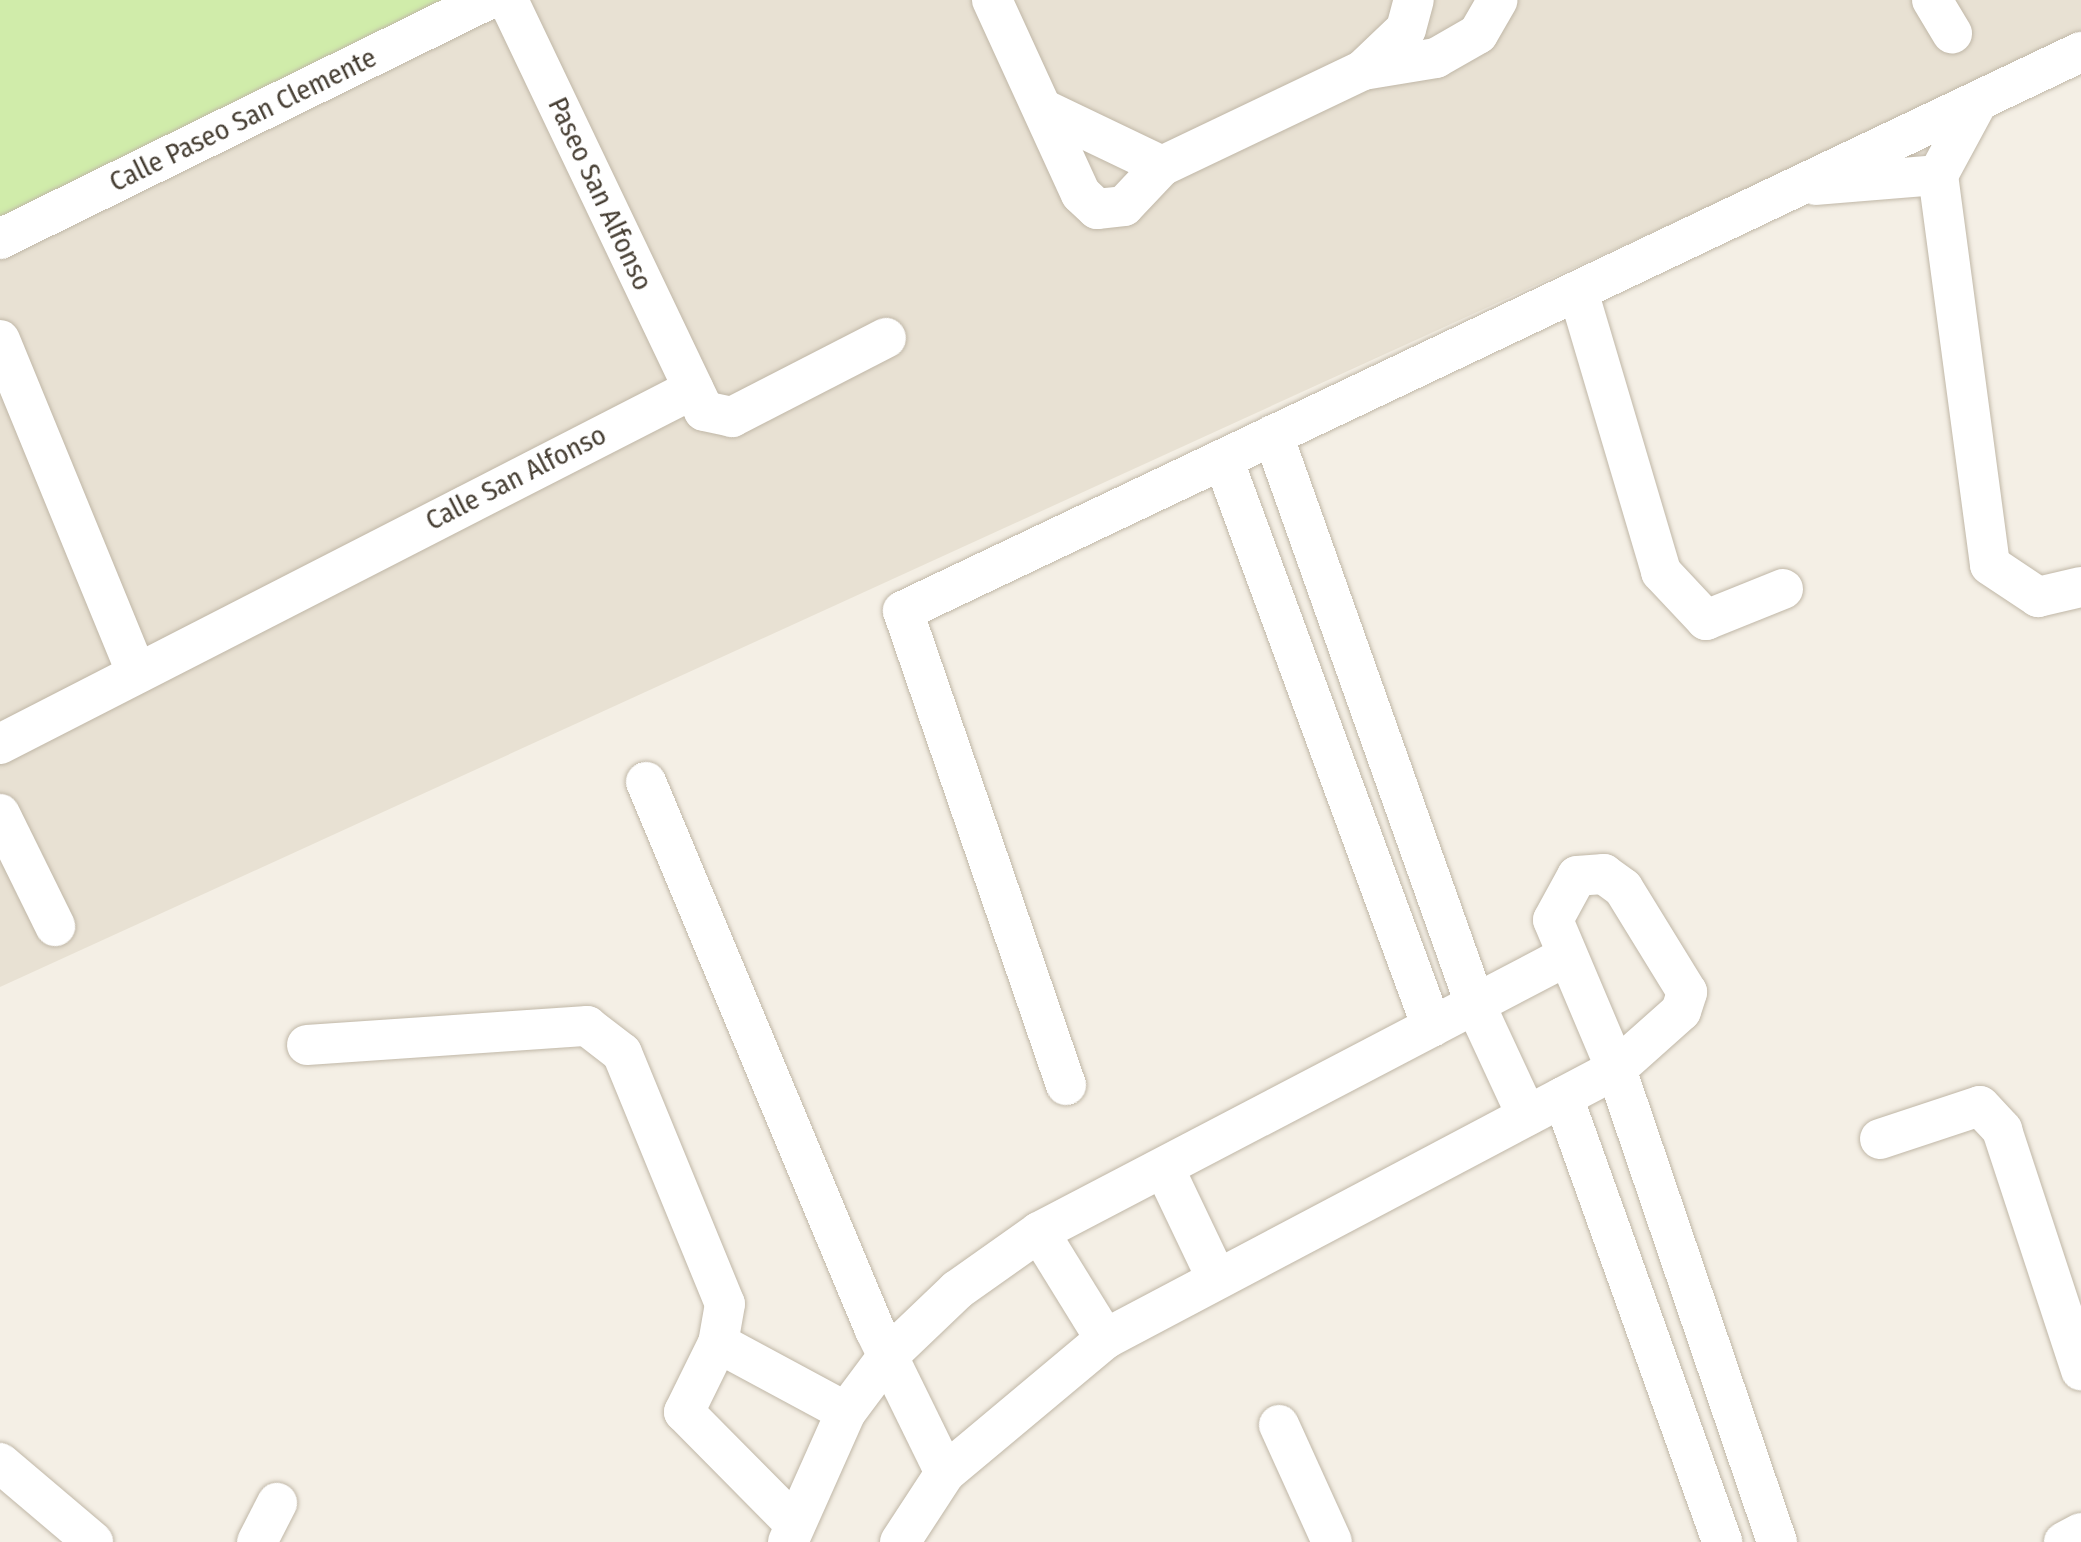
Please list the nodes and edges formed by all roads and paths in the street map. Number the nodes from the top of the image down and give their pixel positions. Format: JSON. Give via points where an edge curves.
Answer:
{"nodes":[{"id":1,"x":487,"y":0,"type":"edge"},
{"id":2,"x":508,"y":0,"type":"edge"},
{"id":3,"x":992,"y":0,"type":"edge"},
{"id":4,"x":1414,"y":0,"type":"edge"},
{"id":5,"x":1498,"y":0,"type":"edge"},
{"id":6,"x":2081,"y":52,"type":"edge"},
{"id":7,"x":1363,"y":70,"type":"junction"},
{"id":8,"x":1978,"y":100,"type":"junction"},
{"id":9,"x":1043,"y":109,"type":"junction"},
{"id":10,"x":1162,"y":166,"type":"junction"},
{"id":11,"x":1938,"y":175,"type":"junction"},
{"id":12,"x":1787,"y":188,"type":"junction"},
{"id":13,"x":0,"y":239,"type":"edge"},
{"id":14,"x":1578,"y":291,"type":"junction"},
{"id":15,"x":886,"y":338,"type":"dead end"},
{"id":16,"x":0,"y":340,"type":"edge"},
{"id":17,"x":693,"y":389,"type":"junction"},
{"id":18,"x":1273,"y":435,"type":"junction"},
{"id":19,"x":1222,"y":459,"type":"junction"},
{"id":20,"x":2081,"y":587,"type":"edge"},
{"id":21,"x":1783,"y":589,"type":"dead end"},
{"id":22,"x":136,"y":671,"type":"junction"},
{"id":23,"x":0,"y":744,"type":"edge"},
{"id":24,"x":646,"y":782,"type":"dead end"},
{"id":25,"x":0,"y":814,"type":"edge"},
{"id":26,"x":55,"y":926,"type":"dead end"},
{"id":27,"x":1565,"y":957,"type":"junction"},
{"id":28,"x":1475,"y":1004,"type":"junction"},
{"id":29,"x":1432,"y":1026,"type":"junction"},
{"id":30,"x":307,"y":1045,"type":"dead end"},
{"id":31,"x":1616,"y":1069,"type":"junction"},
{"id":32,"x":1066,"y":1085,"type":"dead end"},
{"id":33,"x":1564,"y":1097,"type":"junction"},
{"id":34,"x":1527,"y":1116,"type":"junction"},
{"id":35,"x":1880,"y":1139,"type":"dead end"},
{"id":36,"x":1164,"y":1168,"type":"junction"},
{"id":37,"x":1039,"y":1232,"type":"junction"},
{"id":38,"x":1218,"y":1279,"type":"junction"},
{"id":39,"x":1105,"y":1339,"type":"junction"},
{"id":40,"x":718,"y":1343,"type":"junction"},
{"id":41,"x":886,"y":1357,"type":"junction"},
{"id":42,"x":2081,"y":1370,"type":"edge"},
{"id":43,"x":846,"y":1412,"type":"junction"},
{"id":44,"x":1280,"y":1424,"type":"dead end"},
{"id":45,"x":0,"y":1462,"type":"edge"},
{"id":46,"x":945,"y":1473,"type":"junction"},
{"id":47,"x":277,"y":1503,"type":"dead end"},
{"id":48,"x":791,"y":1533,"type":"edge"},
{"id":49,"x":2081,"y":1533,"type":"edge"},
{"id":50,"x":93,"y":1542,"type":"edge"},
{"id":51,"x":257,"y":1542,"type":"edge"},
{"id":52,"x":900,"y":1542,"type":"edge"},
{"id":53,"x":1332,"y":1542,"type":"edge"},
{"id":54,"x":1722,"y":1542,"type":"edge"},
{"id":55,"x":1778,"y":1542,"type":"edge"},
{"id":56,"x":2064,"y":1542,"type":"edge"}],
"edges":[{"from":1,"to":13,"type":"street","name":"Calle Paseo San Clemente"},
{"from":2,"to":17,"type":"street","name":"Paseo San Alfonso"},
{"from":3,"to":9,"type":"street"},
{"from":4,"to":7,"type":"street","via":[[1406,29]]},
{"from":5,"to":7,"type":"street","via":[[1478,34],[1436,58]]},
{"from":6,"to":8,"type":"street"},
{"from":7,"to":10,"type":"street"},
{"from":8,"to":11,"type":"street"},
{"from":8,"to":12,"type":"street"},
{"from":9,"to":10,"type":"street"},
{"from":9,"to":10,"type":"street","via":[[1080,194],[1097,209],[1124,206]]},
{"from":11,"to":12,"type":"street"},
{"from":11,"to":20,"type":"street","via":[[1990,564],[2038,596]]},
{"from":12,"to":14,"type":"street"},
{"from":14,"to":18,"type":"street"},
{"from":14,"to":21,"type":"street","via":[[1661,572],[1706,620]]},
{"from":15,"to":17,"type":"street","via":[[732,417],[704,411]]},
{"from":16,"to":22,"type":"street"},
{"from":17,"to":22,"type":"street","name":"Calle San Alfonso"},
{"from":18,"to":19,"type":"street"},
{"from":18,"to":28,"type":"street"},
{"from":19,"to":29,"type":"street"},
{"from":19,"to":32,"type":"street","via":[[903,611]]},
{"from":22,"to":23,"type":"street","name":"Calle San Alfonso"},
{"from":24,"to":41,"type":"street"},
{"from":25,"to":26,"type":"street"},
{"from":27,"to":28,"type":"street"},
{"from":27,"to":31,"type":"street"},
{"from":27,"to":31,"type":"street","via":[[1556,901],[1577,876],[1604,874],[1623,888],[1687,992],[1682,1012]]},
{"from":28,"to":29,"type":"street"},
{"from":28,"to":34,"type":"street"},
{"from":29,"to":36,"type":"street"},
{"from":30,"to":40,"type":"street","via":[[587,1026],[622,1054],[644,1091],[725,1304]]},
{"from":31,"to":33,"type":"street"},
{"from":31,"to":55,"type":"street"},
{"from":33,"to":34,"type":"street"},
{"from":33,"to":54,"type":"street"},
{"from":34,"to":38,"type":"street"},
{"from":35,"to":42,"type":"street","via":[[1980,1106],[2002,1130]]},
{"from":36,"to":37,"type":"street"},
{"from":36,"to":38,"type":"street"},
{"from":37,"to":39,"type":"street"},
{"from":37,"to":41,"type":"street","via":[[956,1290]]},
{"from":38,"to":39,"type":"street"},
{"from":39,"to":46,"type":"street"},
{"from":40,"to":43,"type":"street"},
{"from":40,"to":48,"type":"street","via":[[684,1412]]},
{"from":41,"to":43,"type":"street"},
{"from":41,"to":46,"type":"street"},
{"from":43,"to":48,"type":"street"},
{"from":44,"to":53,"type":"street"},
{"from":45,"to":50,"type":"street"},
{"from":46,"to":52,"type":"street"},
{"from":47,"to":51,"type":"street"},
{"from":49,"to":56,"type":"street"}]}
